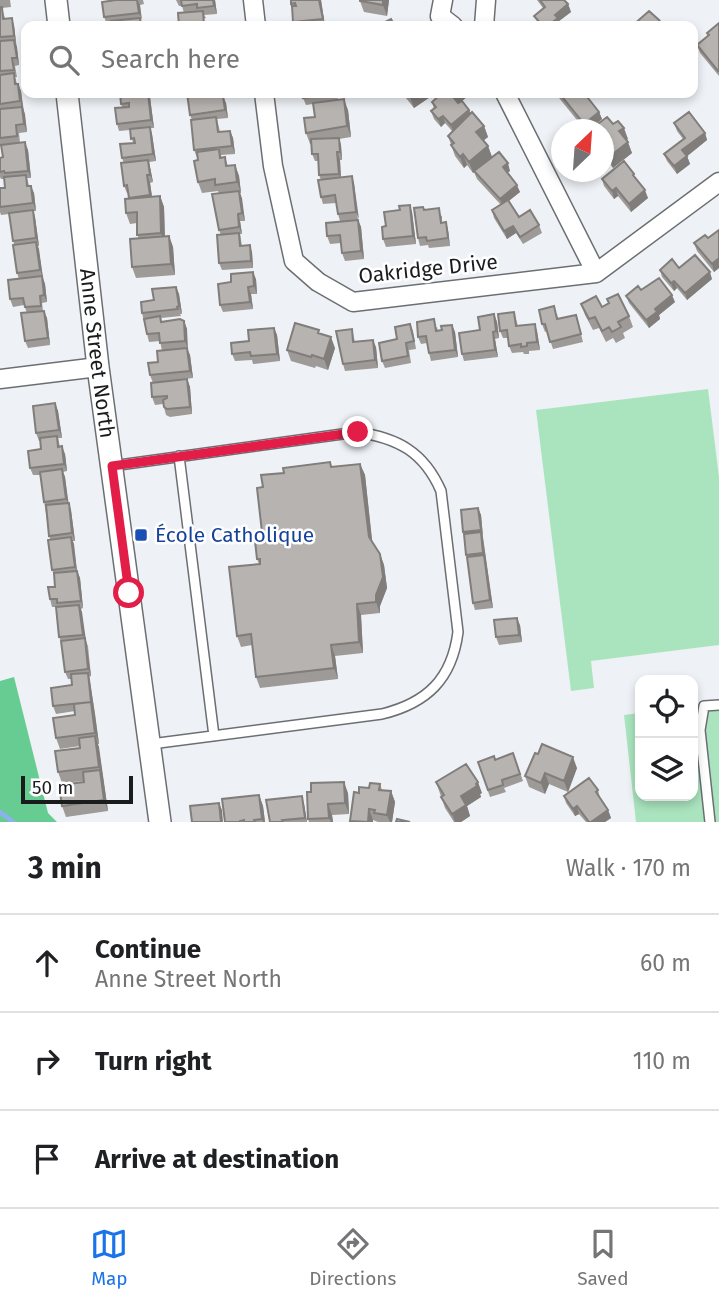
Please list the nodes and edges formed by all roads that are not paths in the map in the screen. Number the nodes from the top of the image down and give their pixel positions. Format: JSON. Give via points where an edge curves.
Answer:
{"nodes":[{"id":1,"x":56,"y":0,"type":"edge"},
{"id":2,"x":253,"y":0,"type":"edge"},
{"id":3,"x":443,"y":0,"type":"edge"},
{"id":4,"x":486,"y":0,"type":"edge"},
{"id":5,"x":58,"y":21,"type":"edge"},
{"id":6,"x":255,"y":21,"type":"edge"},
{"id":7,"x":446,"y":21,"type":"edge"},
{"id":8,"x":484,"y":21,"type":"edge"},
{"id":9,"x":68,"y":98,"type":"edge"},
{"id":10,"x":265,"y":98,"type":"edge"},
{"id":11,"x":508,"y":98,"type":"edge"},
{"id":12,"x":719,"y":182,"type":"edge"},
{"id":13,"x":596,"y":273,"type":"junction"},
{"id":14,"x":98,"y":367,"type":"junction"},
{"id":15,"x":0,"y":379,"type":"edge"},
{"id":16,"x":179,"y":456,"type":"junction"},
{"id":17,"x":112,"y":466,"type":"junction"},
{"id":18,"x":719,"y":705,"type":"edge"},
{"id":19,"x":214,"y":736,"type":"junction"},
{"id":20,"x":149,"y":744,"type":"junction"},
{"id":21,"x":160,"y":822,"type":"edge"},
{"id":22,"x":710,"y":822,"type":"edge"}],
"edges":[{"from":1,"to":5,"type":"street"},
{"from":2,"to":6,"type":"street"},
{"from":3,"to":7,"type":"street","via":[[440,16]]},
{"from":4,"to":8,"type":"street"},
{"from":9,"to":14,"type":"street","name":"Anne Street North"},
{"from":10,"to":13,"type":"street","name":"Oakridge Drive","via":[[273,166],[294,261],[318,282],[353,302]]},
{"from":11,"to":13,"type":"street"},
{"from":12,"to":13,"type":"street","name":"Oakridge Drive"},
{"from":14,"to":15,"type":"street"},
{"from":14,"to":17,"type":"street","name":"Anne Street North"},
{"from":16,"to":17,"type":"lane"},
{"from":16,"to":19,"type":"lane"},
{"from":16,"to":19,"type":"lane","via":[[358,432],[379,435],[419,457],[434,474],[443,503],[458,632],[456,652],[436,685],[422,699],[382,714]]},
{"from":17,"to":20,"type":"street","name":"Anne Street North"},
{"from":18,"to":22,"type":"lane","via":[[704,706],[700,730]]},
{"from":19,"to":20,"type":"lane"},
{"from":20,"to":21,"type":"street","name":"Anne Street North"}]}
